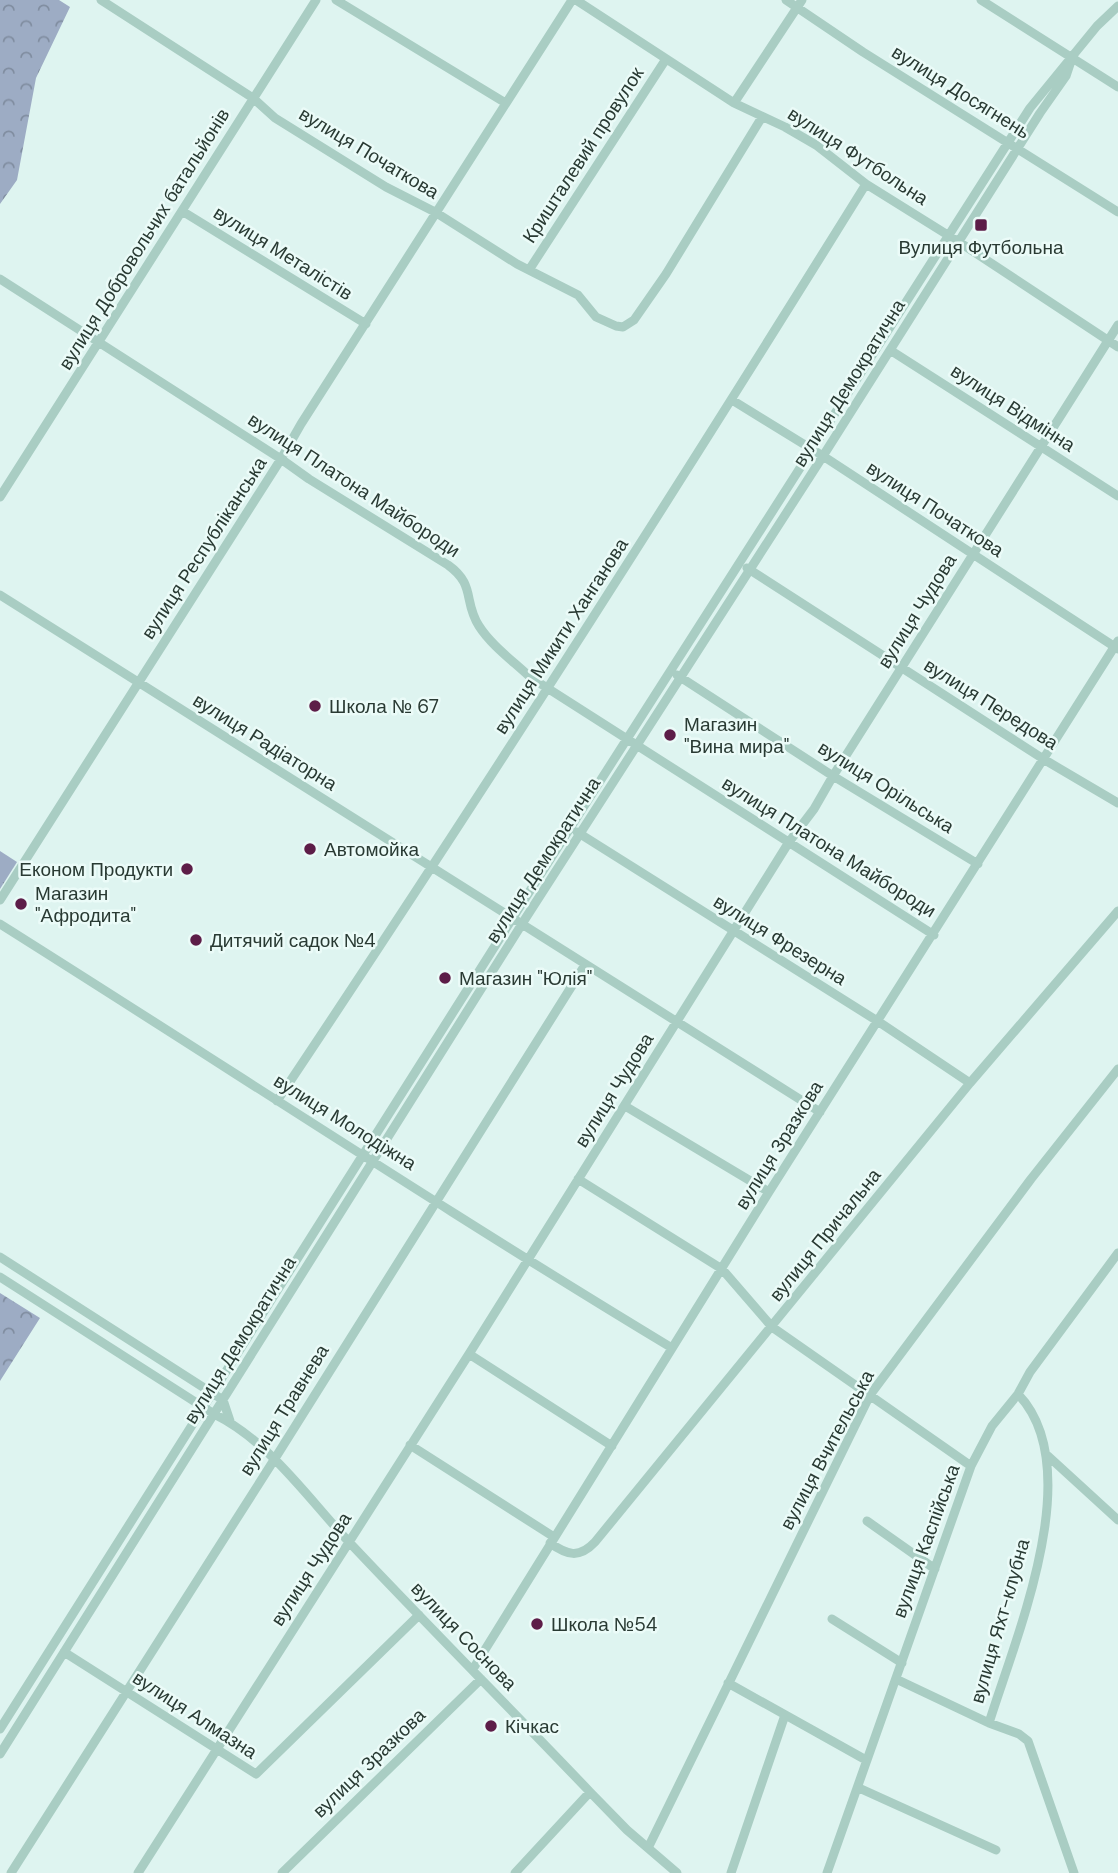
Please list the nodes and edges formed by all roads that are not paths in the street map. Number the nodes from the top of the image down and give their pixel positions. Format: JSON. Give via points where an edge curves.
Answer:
{"nodes":[{"id":1,"x":101,"y":0,"type":"edge"},
{"id":2,"x":316,"y":0,"type":"edge"},
{"id":3,"x":336,"y":0,"type":"edge"},
{"id":4,"x":574,"y":0,"type":"edge"},
{"id":5,"x":786,"y":0,"type":"edge"},
{"id":6,"x":981,"y":0,"type":"edge"},
{"id":7,"x":800,"y":4,"type":"edge"},
{"id":8,"x":1118,"y":6,"type":"edge"},
{"id":9,"x":1072,"y":58,"type":"junction"},
{"id":10,"x":666,"y":59,"type":"junction"},
{"id":11,"x":1118,"y":87,"type":"edge"},
{"id":12,"x":253,"y":98,"type":"junction"},
{"id":13,"x":504,"y":102,"type":"junction"},
{"id":14,"x":734,"y":103,"type":"junction"},
{"id":15,"x":762,"y":117,"type":"junction"},
{"id":16,"x":1009,"y":142,"type":"junction"},
{"id":17,"x":1017,"y":148,"type":"junction"},
{"id":18,"x":866,"y":184,"type":"junction"},
{"id":19,"x":182,"y":211,"type":"junction"},
{"id":20,"x":435,"y":212,"type":"junction"},
{"id":21,"x":1118,"y":212,"type":"edge"},
{"id":22,"x":949,"y":236,"type":"junction"},
{"id":23,"x":960,"y":242,"type":"junction"},
{"id":24,"x":529,"y":270,"type":"junction"},
{"id":25,"x":0,"y":279,"type":"edge"},
{"id":26,"x":366,"y":324,"type":"junction"},
{"id":27,"x":1118,"y":325,"type":"edge"},
{"id":28,"x":1108,"y":341,"type":"junction"},
{"id":29,"x":99,"y":343,"type":"junction"},
{"id":30,"x":1118,"y":347,"type":"edge"},
{"id":31,"x":890,"y":350,"type":"junction"},
{"id":32,"x":732,"y":400,"type":"junction"},
{"id":33,"x":1040,"y":446,"type":"junction"},
{"id":34,"x":813,"y":451,"type":"junction"},
{"id":35,"x":823,"y":456,"type":"junction"},
{"id":36,"x":281,"y":459,"type":"junction"},
{"id":37,"x":1118,"y":496,"type":"edge"},
{"id":38,"x":0,"y":497,"type":"edge"},
{"id":39,"x":972,"y":555,"type":"junction"},
{"id":40,"x":741,"y":563,"type":"junction"},
{"id":41,"x":750,"y":570,"type":"junction"},
{"id":42,"x":0,"y":595,"type":"edge"},
{"id":43,"x":1117,"y":645,"type":"edge"},
{"id":44,"x":902,"y":668,"type":"junction"},
{"id":45,"x":671,"y":671,"type":"junction"},
{"id":46,"x":681,"y":677,"type":"junction"},
{"id":47,"x":139,"y":682,"type":"junction"},
{"id":48,"x":548,"y":688,"type":"junction"},
{"id":49,"x":628,"y":739,"type":"junction"},
{"id":50,"x":637,"y":745,"type":"junction"},
{"id":51,"x":1045,"y":760,"type":"junction"},
{"id":52,"x":833,"y":776,"type":"junction"},
{"id":53,"x":1118,"y":803,"type":"edge"},
{"id":54,"x":570,"y":828,"type":"junction"},
{"id":55,"x":580,"y":834,"type":"junction"},
{"id":56,"x":789,"y":842,"type":"junction"},
{"id":57,"x":978,"y":864,"type":"junction"},
{"id":58,"x":433,"y":868,"type":"junction"},
{"id":59,"x":0,"y":900,"type":"edge"},
{"id":60,"x":1118,"y":911,"type":"edge"},
{"id":61,"x":512,"y":919,"type":"junction"},
{"id":62,"x":0,"y":924,"type":"edge"},
{"id":63,"x":522,"y":925,"type":"junction"},
{"id":64,"x":734,"y":931,"type":"junction"},
{"id":65,"x":934,"y":935,"type":"junction"},
{"id":66,"x":585,"y":965,"type":"junction"},
{"id":67,"x":678,"y":1021,"type":"junction"},
{"id":68,"x":879,"y":1022,"type":"junction"},
{"id":69,"x":1118,"y":1069,"type":"edge"},
{"id":70,"x":970,"y":1083,"type":"junction"},
{"id":71,"x":277,"y":1101,"type":"junction"},
{"id":72,"x":625,"y":1105,"type":"junction"},
{"id":73,"x":821,"y":1112,"type":"junction"},
{"id":74,"x":363,"y":1155,"type":"junction"},
{"id":75,"x":373,"y":1161,"type":"junction"},
{"id":76,"x":578,"y":1179,"type":"junction"},
{"id":77,"x":769,"y":1192,"type":"junction"},
{"id":78,"x":436,"y":1200,"type":"junction"},
{"id":79,"x":1118,"y":1253,"type":"edge"},
{"id":80,"x":0,"y":1257,"type":"edge"},
{"id":81,"x":527,"y":1260,"type":"junction"},
{"id":82,"x":722,"y":1269,"type":"junction"},
{"id":83,"x":0,"y":1277,"type":"edge"},
{"id":84,"x":772,"y":1327,"type":"junction"},
{"id":85,"x":672,"y":1348,"type":"junction"},
{"id":86,"x":469,"y":1354,"type":"junction"},
{"id":87,"x":213,"y":1394,"type":"junction"},
{"id":88,"x":1018,"y":1394,"type":"junction"},
{"id":89,"x":870,"y":1395,"type":"junction"},
{"id":90,"x":223,"y":1400,"type":"junction"},
{"id":91,"x":204,"y":1408,"type":"junction"},
{"id":92,"x":214,"y":1414,"type":"junction"},
{"id":93,"x":230,"y":1421,"type":"junction"},
{"id":94,"x":410,"y":1445,"type":"junction"},
{"id":95,"x":612,"y":1446,"type":"junction"},
{"id":96,"x":1048,"y":1456,"type":"junction"},
{"id":97,"x":274,"y":1460,"type":"junction"},
{"id":98,"x":971,"y":1466,"type":"junction"},
{"id":99,"x":1118,"y":1520,"type":"edge"},
{"id":100,"x":867,"y":1521,"type":"dead end"},
{"id":101,"x":552,"y":1540,"type":"junction"},
{"id":102,"x":349,"y":1542,"type":"junction"},
{"id":103,"x":934,"y":1569,"type":"junction"},
{"id":104,"x":419,"y":1615,"type":"junction"},
{"id":105,"x":832,"y":1619,"type":"dead end"},
{"id":106,"x":65,"y":1652,"type":"junction"},
{"id":107,"x":902,"y":1663,"type":"junction"},
{"id":108,"x":472,"y":1669,"type":"junction"},
{"id":109,"x":481,"y":1679,"type":"junction"},
{"id":110,"x":896,"y":1679,"type":"junction"},
{"id":111,"x":728,"y":1683,"type":"junction"},
{"id":112,"x":125,"y":1691,"type":"junction"},
{"id":113,"x":785,"y":1715,"type":"junction"},
{"id":114,"x":989,"y":1723,"type":"junction"},
{"id":115,"x":0,"y":1730,"type":"edge"},
{"id":116,"x":217,"y":1750,"type":"junction"},
{"id":117,"x":0,"y":1754,"type":"edge"},
{"id":118,"x":866,"y":1760,"type":"junction"},
{"id":119,"x":859,"y":1788,"type":"junction"},
{"id":120,"x":590,"y":1792,"type":"junction"},
{"id":121,"x":648,"y":1848,"type":"junction"},
{"id":122,"x":996,"y":1850,"type":"dead end"},
{"id":123,"x":522,"y":1871,"type":"edge"},
{"id":124,"x":11,"y":1873,"type":"edge"},
{"id":125,"x":138,"y":1873,"type":"edge"},
{"id":126,"x":282,"y":1873,"type":"edge"},
{"id":127,"x":677,"y":1873,"type":"edge"},
{"id":128,"x":731,"y":1873,"type":"edge"},
{"id":129,"x":827,"y":1873,"type":"edge"},
{"id":130,"x":1074,"y":1873,"type":"edge"}],
"edges":[{"from":1,"to":12,"type":"street","name":"вулиця Початкова"},
{"from":2,"to":12,"type":"street","name":"вулиця Добровольчих батальйонів"},
{"from":3,"to":13,"type":"street"},
{"from":4,"to":10,"type":"street","name":"вулиця Футбольна"},
{"from":4,"to":13,"type":"street","name":"вулиця Республіканська"},
{"from":5,"to":7,"type":"street","name":"вулиця Досягнень"},
{"from":6,"to":9,"type":"street"},
{"from":7,"to":14,"type":"street"},
{"from":7,"to":16,"type":"street","name":"вулиця Досягнень","via":[[863,52]]},
{"from":8,"to":9,"type":"street","name":"вулиця Демократична"},
{"from":9,"to":11,"type":"street"},
{"from":9,"to":16,"type":"street","name":"вулиця Демократична","via":[[1030,108]]},
{"from":9,"to":17,"type":"street","name":"вулиця Демократична","via":[[1066,76]]},
{"from":10,"to":14,"type":"street","name":"вулиця Футбольна"},
{"from":10,"to":24,"type":"street","name":"Кришталевий провулок"},
{"from":12,"to":19,"type":"street","name":"вулиця Добровольчих батальйонів"},
{"from":12,"to":20,"type":"street","name":"вулиця Початкова","via":[[275,118]]},
{"from":13,"to":20,"type":"street","name":"вулиця Республіканська"},
{"from":14,"to":15,"type":"street","name":"вулиця Футбольна"},
{"from":15,"to":18,"type":"street","name":"вулиця Футбольна","via":[[816,145]]},
{"from":15,"to":24,"type":"street","name":"вулиця Початкова","via":[[634,320],[623,327],[596,317],[578,296]]},
{"from":16,"to":17,"type":"street","name":"вулиця Досягнень"},
{"from":16,"to":22,"type":"street","name":"вулиця Демократична"},
{"from":17,"to":21,"type":"street","name":"вулиця Досягнень"},
{"from":17,"to":23,"type":"street","name":"вулиця Демократична"},
{"from":18,"to":22,"type":"street","name":"вулиця Футбольна"},
{"from":18,"to":32,"type":"street","name":"вулиця Микити Ханганова"},
{"from":19,"to":26,"type":"street","name":"вулиця Металістів"},
{"from":19,"to":29,"type":"street","name":"вулиця Добровольчих батальйонів"},
{"from":20,"to":24,"type":"street","name":"вулиця Початкова"},
{"from":20,"to":26,"type":"street","name":"вулиця Республіканська"},
{"from":22,"to":23,"type":"street","name":"вулиця Футбольна"},
{"from":22,"to":34,"type":"street","name":"вулиця Демократична"},
{"from":23,"to":28,"type":"street","name":"вулиця Футбольна"},
{"from":23,"to":31,"type":"street","name":"вулиця Демократична"},
{"from":25,"to":29,"type":"street","name":"вулиця Платона Майбороди"},
{"from":26,"to":36,"type":"street","name":"вулиця Республіканська"},
{"from":27,"to":28,"type":"street","name":"вулиця Чудова"},
{"from":28,"to":30,"type":"street","name":"вулиця Футбольна"},
{"from":28,"to":33,"type":"street","name":"вулиця Чудова"},
{"from":29,"to":36,"type":"street","name":"вулиця Платона Майбороди"},
{"from":29,"to":38,"type":"street","name":"вулиця Добровольчих батальйонів"},
{"from":31,"to":33,"type":"street","name":"вулиця Відмінна"},
{"from":31,"to":35,"type":"street","name":"вулиця Демократична"},
{"from":32,"to":34,"type":"street","name":"вулиця Початкова"},
{"from":32,"to":48,"type":"street","name":"вулиця Микити Ханганова"},
{"from":33,"to":37,"type":"street","name":"вулиця Відмінна"},
{"from":33,"to":39,"type":"street","name":"вулиця Чудова"},
{"from":34,"to":35,"type":"street","name":"вулиця Початкова"},
{"from":34,"to":40,"type":"street","name":"вулиця Демократична"},
{"from":35,"to":39,"type":"street","name":"вулиця Початкова"},
{"from":35,"to":41,"type":"street","name":"вулиця Демократична"},
{"from":36,"to":47,"type":"street","name":"вулиця Республіканська"},
{"from":36,"to":48,"type":"street","name":"вулиця Платона Майбороди","via":[[460,574],[483,632]]},
{"from":39,"to":43,"type":"street","name":"вулиця Початкова"},
{"from":39,"to":44,"type":"street","name":"вулиця Чудова"},
{"from":40,"to":41,"type":"street","name":"вулиця Передова"},
{"from":40,"to":45,"type":"street","name":"вулиця Демократична"},
{"from":41,"to":44,"type":"street","name":"вулиця Передова"},
{"from":41,"to":46,"type":"street","name":"вулиця Демократична"},
{"from":42,"to":47,"type":"street","name":"вулиця Радіаторна"},
{"from":43,"to":51,"type":"street","name":"вулиця Зразкова"},
{"from":44,"to":51,"type":"street","name":"вулиця Передова"},
{"from":44,"to":52,"type":"street","name":"вулиця Чудова"},
{"from":45,"to":46,"type":"street","name":"вулиця Орільська"},
{"from":45,"to":49,"type":"street","name":"вулиця Демократична"},
{"from":46,"to":50,"type":"street","name":"вулиця Демократична"},
{"from":46,"to":52,"type":"street","name":"вулиця Орільська"},
{"from":47,"to":58,"type":"street","name":"вулиця Радіаторна"},
{"from":47,"to":59,"type":"street","name":"вулиця Республіканська"},
{"from":48,"to":49,"type":"street","name":"вулиця Платона Майбороди"},
{"from":48,"to":58,"type":"street","name":"вулиця Микити Ханганова"},
{"from":49,"to":50,"type":"street","name":"вулиця Платона Майбороди"},
{"from":49,"to":54,"type":"street","name":"вулиця Демократична"},
{"from":50,"to":55,"type":"street","name":"вулиця Демократична"},
{"from":50,"to":56,"type":"street","name":"вулиця Платона Майбороди"},
{"from":51,"to":53,"type":"street","name":"вулиця Передова"},
{"from":51,"to":57,"type":"street","name":"вулиця Зразкова"},
{"from":52,"to":56,"type":"street","name":"вулиця Чудова"},
{"from":52,"to":57,"type":"street","name":"вулиця Орільська"},
{"from":54,"to":55,"type":"street","name":"вулиця Фрезерна"},
{"from":54,"to":61,"type":"street","name":"вулиця Демократична"},
{"from":55,"to":63,"type":"street","name":"вулиця Демократична"},
{"from":55,"to":64,"type":"street","name":"вулиця Фрезерна"},
{"from":56,"to":64,"type":"street","name":"вулиця Чудова"},
{"from":56,"to":65,"type":"street","name":"вулиця Платона Майбороди"},
{"from":57,"to":65,"type":"street","name":"вулиця Зразкова"},
{"from":58,"to":61,"type":"street","name":"вулиця Радіаторна"},
{"from":58,"to":71,"type":"street","name":"вулиця Микити Ханганова"},
{"from":60,"to":70,"type":"street","name":"вулиця Причальна"},
{"from":61,"to":63,"type":"street","name":"вулиця Радіаторна"},
{"from":61,"to":74,"type":"street","name":"вулиця Демократична"},
{"from":62,"to":71,"type":"street","name":"вулиця Молодіжна"},
{"from":63,"to":66,"type":"street"},
{"from":63,"to":75,"type":"street","name":"вулиця Демократична"},
{"from":64,"to":67,"type":"street","name":"вулиця Чудова"},
{"from":64,"to":68,"type":"street","name":"вулиця Фрезерна"},
{"from":65,"to":68,"type":"street","name":"вулиця Зразкова"},
{"from":66,"to":67,"type":"street"},
{"from":66,"to":78,"type":"street","name":"вулиця Травнева"},
{"from":67,"to":72,"type":"street","name":"вулиця Чудова"},
{"from":67,"to":73,"type":"street"},
{"from":68,"to":70,"type":"street","name":"вулиця Фрезерна"},
{"from":68,"to":73,"type":"street","name":"вулиця Зразкова"},
{"from":69,"to":89,"type":"street","name":"вулиця Вчительська"},
{"from":70,"to":84,"type":"street","name":"вулиця Причальна"},
{"from":71,"to":74,"type":"street","name":"вулиця Молодіжна"},
{"from":72,"to":76,"type":"street","name":"вулиця Чудова"},
{"from":72,"to":77,"type":"street"},
{"from":73,"to":77,"type":"street","name":"вулиця Зразкова"},
{"from":74,"to":75,"type":"street","name":"вулиця Молодіжна"},
{"from":74,"to":87,"type":"street","name":"вулиця Демократична"},
{"from":75,"to":78,"type":"street","name":"вулиця Молодіжна"},
{"from":75,"to":90,"type":"street","name":"вулиця Демократична"},
{"from":76,"to":81,"type":"street","name":"вулиця Чудова"},
{"from":76,"to":82,"type":"street"},
{"from":77,"to":82,"type":"street","name":"вулиця Зразкова"},
{"from":78,"to":81,"type":"street","name":"вулиця Молодіжна"},
{"from":78,"to":97,"type":"street","name":"вулиця Травнева"},
{"from":79,"to":88,"type":"street","name":"вулиця Каспійська"},
{"from":80,"to":87,"type":"street"},
{"from":81,"to":85,"type":"street","name":"вулиця Молодіжна"},
{"from":81,"to":86,"type":"street","name":"вулиця Чудова"},
{"from":82,"to":84,"type":"street"},
{"from":82,"to":85,"type":"street","name":"вулиця Зразкова"},
{"from":83,"to":91,"type":"street"},
{"from":84,"to":89,"type":"street"},
{"from":84,"to":101,"type":"street","name":"вулиця Причальна","via":[[588,1549],[566,1554]]},
{"from":85,"to":95,"type":"street","name":"вулиця Зразкова"},
{"from":86,"to":94,"type":"street","name":"вулиця Чудова"},
{"from":86,"to":95,"type":"street"},
{"from":87,"to":90,"type":"street"},
{"from":87,"to":91,"type":"street","name":"вулиця Демократична"},
{"from":88,"to":96,"type":"street","name":"вулиця Яхт-клубна","via":[[1035,1417]]},
{"from":88,"to":98,"type":"street","name":"вулиця Каспійська","via":[[992,1426]]},
{"from":89,"to":98,"type":"street"},
{"from":89,"to":111,"type":"street","name":"вулиця Вчительська"},
{"from":90,"to":92,"type":"street","name":"вулиця Демократична"},
{"from":90,"to":93,"type":"street"},
{"from":91,"to":92,"type":"street"},
{"from":91,"to":115,"type":"street","name":"вулиця Демократична"},
{"from":92,"to":93,"type":"street"},
{"from":92,"to":106,"type":"street","name":"вулиця Демократична"},
{"from":93,"to":97,"type":"street","name":"вулиця Соснова"},
{"from":94,"to":101,"type":"street","name":"вулиця Причальна"},
{"from":94,"to":102,"type":"street","name":"вулиця Чудова"},
{"from":95,"to":101,"type":"street","name":"вулиця Зразкова"},
{"from":96,"to":99,"type":"street"},
{"from":96,"to":114,"type":"street","name":"вулиця Яхт-клубна","via":[[1045,1527],[1024,1614]]},
{"from":97,"to":102,"type":"street","name":"вулиця Соснова"},
{"from":97,"to":112,"type":"street","name":"вулиця Травнева"},
{"from":98,"to":103,"type":"street","name":"вулиця Каспійська"},
{"from":100,"to":103,"type":"street"},
{"from":101,"to":108,"type":"street","name":"вулиця Зразкова"},
{"from":102,"to":104,"type":"street","name":"вулиця Соснова"},
{"from":102,"to":116,"type":"street","name":"вулиця Чудова"},
{"from":103,"to":107,"type":"street","name":"вулиця Каспійська"},
{"from":104,"to":108,"type":"street","name":"вулиця Соснова"},
{"from":104,"to":116,"type":"street","name":"вулиця Алмазна","via":[[260,1772],[254,1773]]},
{"from":105,"to":107,"type":"street"},
{"from":106,"to":112,"type":"street","name":"вулиця Алмазна"},
{"from":106,"to":117,"type":"street","name":"вулиця Демократична"},
{"from":107,"to":110,"type":"street","name":"вулиця Каспійська"},
{"from":108,"to":109,"type":"street","name":"вулиця Соснова"},
{"from":109,"to":120,"type":"street","name":"вулиця Соснова"},
{"from":109,"to":126,"type":"street","name":"вулиця Зразкова"},
{"from":110,"to":114,"type":"street"},
{"from":110,"to":118,"type":"street","name":"вулиця Каспійська"},
{"from":111,"to":113,"type":"street"},
{"from":111,"to":121,"type":"street","name":"вулиця Вчительська"},
{"from":112,"to":116,"type":"street","name":"вулиця Алмазна"},
{"from":112,"to":124,"type":"street","name":"вулиця Травнева"},
{"from":113,"to":118,"type":"street"},
{"from":113,"to":128,"type":"street"},
{"from":114,"to":130,"type":"street","name":"вулиця Яхт-клубна","via":[[1028,1741]]},
{"from":116,"to":125,"type":"street","name":"вулиця Чудова"},
{"from":118,"to":119,"type":"street","name":"вулиця Каспійська"},
{"from":119,"to":122,"type":"street"},
{"from":119,"to":129,"type":"street","name":"вулиця Каспійська"},
{"from":120,"to":121,"type":"street","name":"вулиця Соснова"},
{"from":120,"to":123,"type":"street"},
{"from":121,"to":127,"type":"street","name":"вулиця Соснова"}]}
